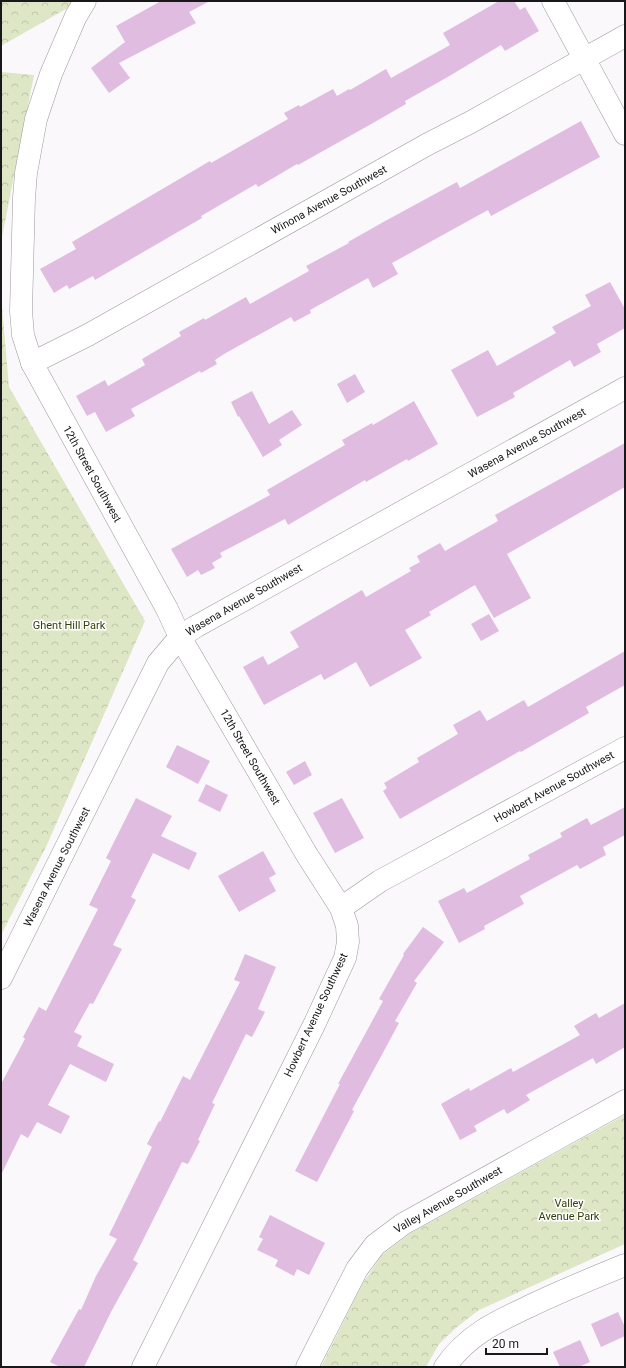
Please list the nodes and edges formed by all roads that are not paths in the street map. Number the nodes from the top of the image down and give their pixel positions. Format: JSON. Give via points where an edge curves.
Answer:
{"nodes":[{"id":1,"x":85,"y":1,"type":"edge"},
{"id":2,"x":553,"y":1,"type":"edge"},
{"id":3,"x":625,"y":36,"type":"edge"},
{"id":4,"x":584,"y":58,"type":"junction"},
{"id":5,"x":625,"y":134,"type":"edge"},
{"id":6,"x":32,"y":364,"type":"junction"},
{"id":7,"x":625,"y":388,"type":"edge"},
{"id":8,"x":180,"y":637,"type":"junction"},
{"id":9,"x":625,"y":748,"type":"edge"},
{"id":10,"x":341,"y":908,"type":"junction"},
{"id":11,"x":1,"y":978,"type":"edge"},
{"id":12,"x":625,"y":1101,"type":"edge"},
{"id":13,"x":625,"y":1265,"type":"edge"},
{"id":14,"x":143,"y":1367,"type":"edge"},
{"id":15,"x":307,"y":1367,"type":"edge"},
{"id":16,"x":445,"y":1367,"type":"edge"}],
"edges":[{"from":1,"to":6,"type":"street","name":"12th Street Southwest","via":[[51,74],[36,119],[26,173],[21,311],[23,335]]},
{"from":2,"to":4,"type":"street"},
{"from":3,"to":4,"type":"street","name":"Winona Avenue Southwest"},
{"from":4,"to":5,"type":"street"},
{"from":4,"to":6,"type":"street","name":"Winona Avenue Southwest"},
{"from":6,"to":8,"type":"street","name":"12th Street Southwest","via":[[167,608]]},
{"from":7,"to":8,"type":"street","name":"Wasena Avenue Southwest"},
{"from":8,"to":10,"type":"street","name":"12th Street Southwest","via":[[307,855]]},
{"from":8,"to":11,"type":"street","name":"Wasena Avenue Southwest","via":[[158,663]]},
{"from":9,"to":10,"type":"street","name":"Howbert Avenue Southwest","via":[[380,881]]},
{"from":10,"to":14,"type":"street","name":"Howbert Avenue Southwest","via":[[347,926],[345,958]]},
{"from":12,"to":15,"type":"street","name":"Valley Avenue Southwest","via":[[403,1224],[383,1238],[357,1269]]},
{"from":13,"to":16,"type":"street","via":[[555,1294],[491,1325],[469,1340]]}]}
